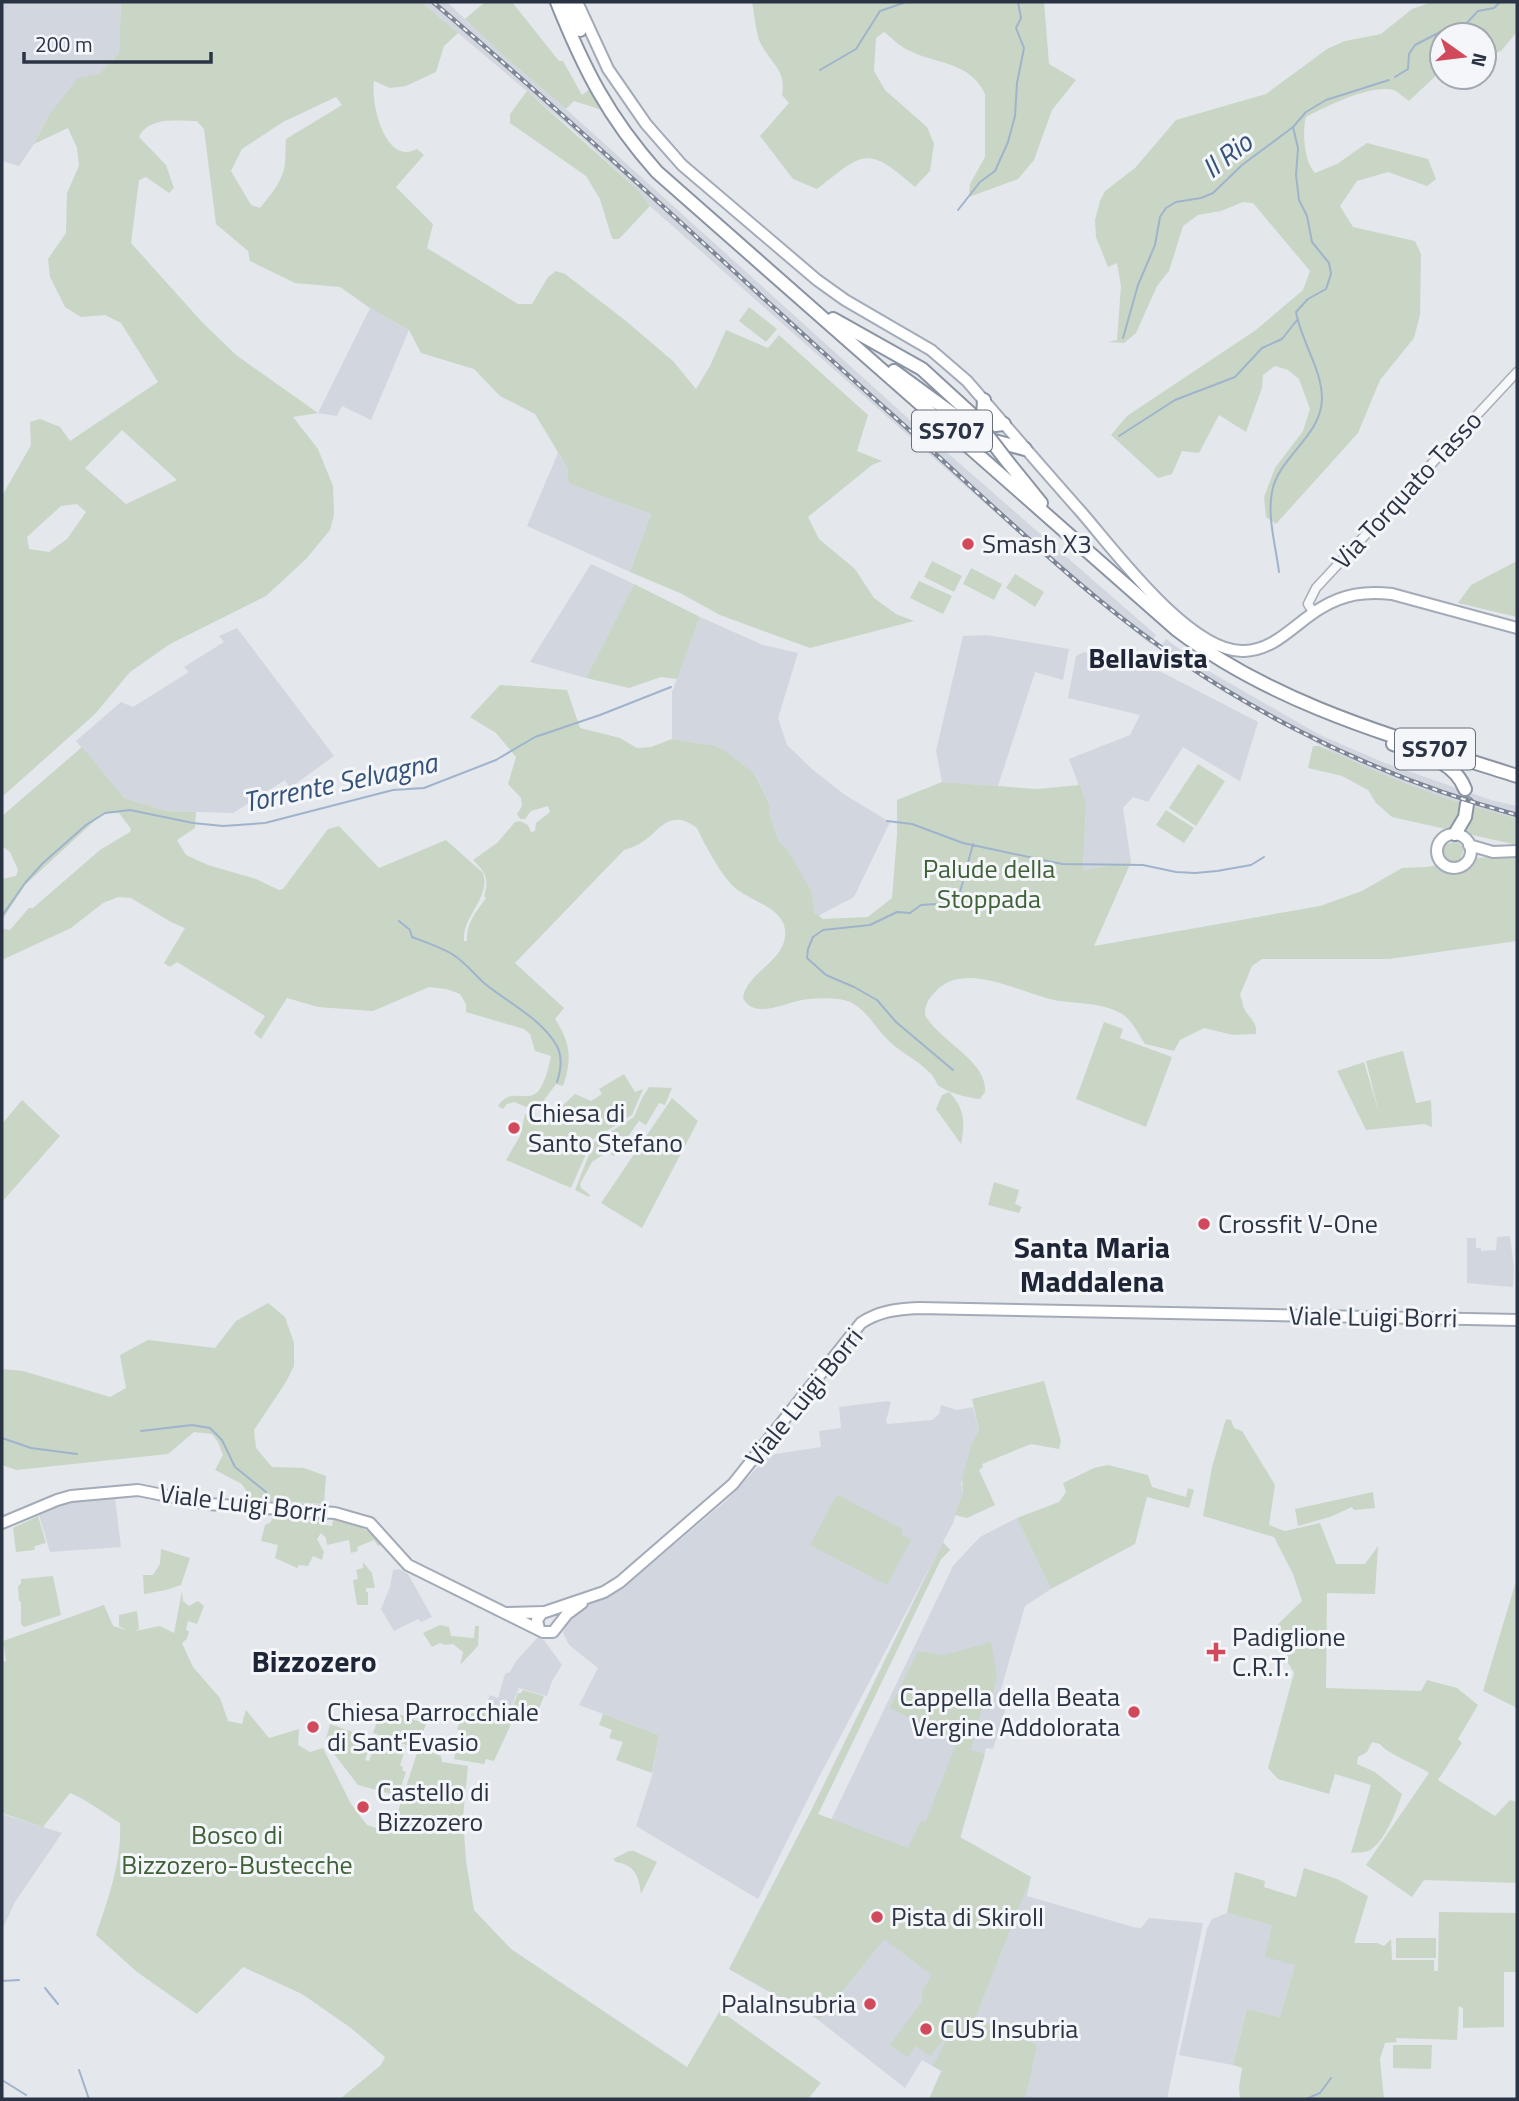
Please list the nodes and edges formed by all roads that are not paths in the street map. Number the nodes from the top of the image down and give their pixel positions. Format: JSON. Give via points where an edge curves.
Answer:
{"nodes":[{"id":1,"x":557,"y":2,"type":"edge"},
{"id":2,"x":568,"y":2,"type":"edge"},
{"id":3,"x":577,"y":2,"type":"edge"},
{"id":4,"x":575,"y":32,"type":"junction"},
{"id":5,"x":838,"y":326,"type":"junction"},
{"id":6,"x":1517,"y":372,"type":"edge"},
{"id":7,"x":984,"y":400,"type":"junction"},
{"id":8,"x":955,"y":413,"type":"junction"},
{"id":9,"x":974,"y":418,"type":"junction"},
{"id":10,"x":1004,"y":424,"type":"junction"},
{"id":11,"x":987,"y":439,"type":"junction"},
{"id":12,"x":1025,"y":449,"type":"junction"},
{"id":13,"x":1064,"y":530,"type":"junction"},
{"id":14,"x":1314,"y":612,"type":"junction"},
{"id":15,"x":1517,"y":628,"type":"edge"},
{"id":16,"x":1353,"y":722,"type":"junction"},
{"id":17,"x":1517,"y":776,"type":"edge"},
{"id":18,"x":1465,"y":789,"type":"dead end"},
{"id":19,"x":1467,"y":804,"type":"dead end"},
{"id":20,"x":1455,"y":834,"type":"junction"},
{"id":21,"x":1469,"y":845,"type":"junction"},
{"id":22,"x":1517,"y":851,"type":"edge"},
{"id":23,"x":1493,"y":852,"type":"junction"},
{"id":24,"x":1467,"y":862,"type":"junction"},
{"id":25,"x":1517,"y":1320,"type":"edge"},
{"id":26,"x":2,"y":1524,"type":"edge"},
{"id":27,"x":594,"y":1595,"type":"junction"},
{"id":28,"x":501,"y":1612,"type":"junction"},
{"id":29,"x":546,"y":1612,"type":"junction"},
{"id":30,"x":558,"y":1623,"type":"junction"},
{"id":31,"x":539,"y":1629,"type":"junction"}],
"edges":[{"from":1,"to":4,"type":"highway","number":"SS707"},
{"from":2,"to":4,"type":"highway","number":"SS707"},
{"from":3,"to":7,"type":"main road","via":[[608,69],[646,124],[682,164],[817,280],[946,361]]},
{"from":4,"to":5,"type":"highway","number":"SS707","via":[[604,103],[639,152],[690,202]]},
{"from":5,"to":8,"type":"highway","via":[[893,357],[913,383]]},
{"from":5,"to":9,"type":"highway","number":"SS707","via":[[922,369]]},
{"from":5,"to":13,"type":"highway","number":"SS707"},
{"from":6,"to":14,"type":"street","name":"Via Torquato Tasso","via":[[1315,588],[1308,604]]},
{"from":7,"to":9,"type":"highway","via":[[983,416]]},
{"from":7,"to":10,"type":"main road"},
{"from":8,"to":9,"type":"highway"},
{"from":8,"to":11,"type":"highway"},
{"from":9,"to":10,"type":"highway","via":[[986,426]]},
{"from":9,"to":13,"type":"highway","number":"SS707","bridge":true},
{"from":10,"to":11,"type":"highway"},
{"from":10,"to":12,"type":"main road"},
{"from":11,"to":12,"type":"highway"},
{"from":12,"to":14,"type":"main road","via":[[1138,580],[1178,617],[1224,649],[1263,647],[1281,639]]},
{"from":13,"to":16,"type":"highway","number":"SS707","via":[[1171,625],[1244,675]]},
{"from":14,"to":15,"type":"main road","via":[[1337,599],[1373,592]]},
{"from":16,"to":17,"type":"highway","number":"SS707"},
{"from":16,"to":18,"type":"highway","via":[[1447,766]]},
{"from":19,"to":20,"type":"highway"},
{"from":20,"to":21,"type":"main road"},
{"from":20,"to":24,"type":"main road","via":[[1440,841],[1437,856],[1448,867],[1458,868]]},
{"from":21,"to":23,"type":"main road"},
{"from":21,"to":24,"type":"main road"},
{"from":22,"to":23,"type":"main road"},
{"from":23,"to":24,"type":"main road"},
{"from":25,"to":27,"type":"main road","name":"Viale Luigi Borri","via":[[890,1310],[861,1324],[733,1484],[629,1576]]},
{"from":26,"to":28,"type":"main road","name":"Viale Luigi Borri","via":[[71,1496],[138,1490],[208,1504],[335,1513],[370,1523],[408,1565]]},
{"from":27,"to":29,"type":"main road","name":"Viale Luigi Borri"},
{"from":27,"to":30,"type":"main road","name":"Viale Luigi Borri"},
{"from":28,"to":29,"type":"main road","name":"Viale Luigi Borri"},
{"from":28,"to":31,"type":"main road","name":"Viale Luigi Borri"},
{"from":29,"to":30,"type":"main road","via":[[554,1613]]},
{"from":29,"to":31,"type":"main road","via":[[537,1620]]},
{"from":30,"to":31,"type":"main road","via":[[550,1633]]}]}
